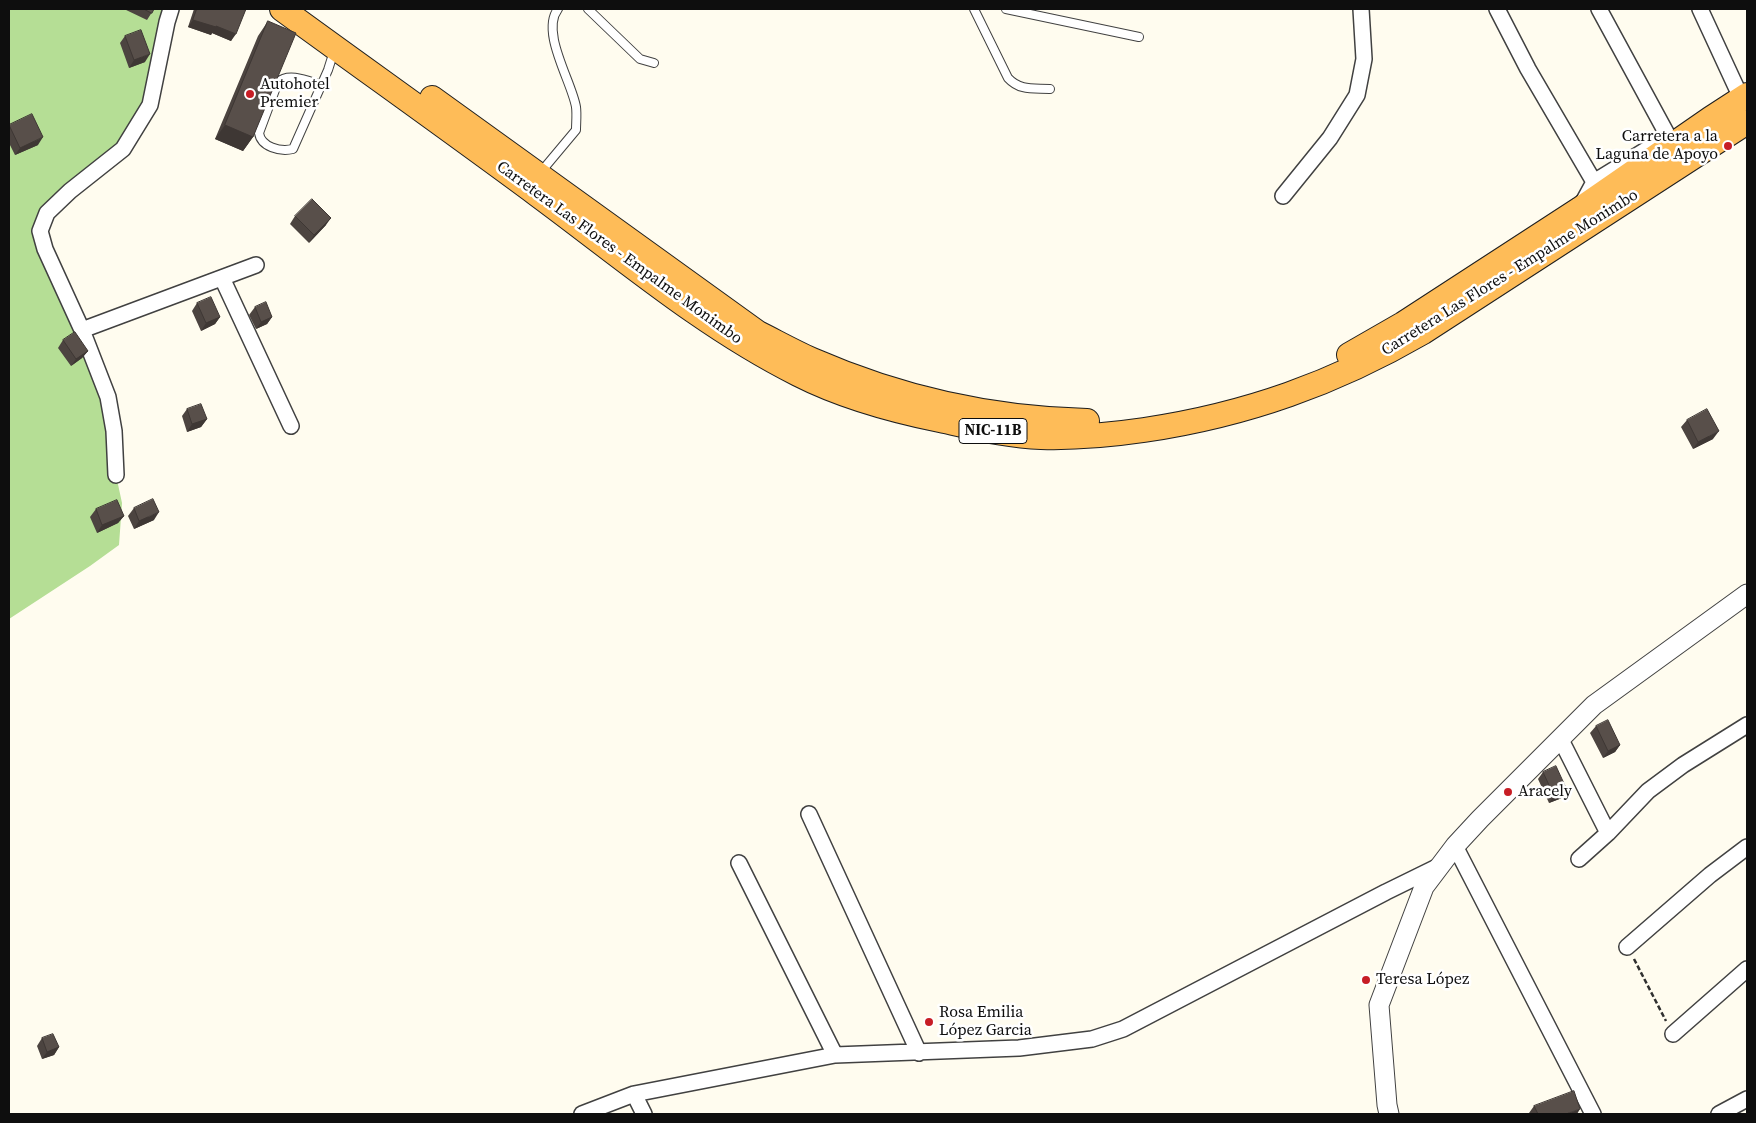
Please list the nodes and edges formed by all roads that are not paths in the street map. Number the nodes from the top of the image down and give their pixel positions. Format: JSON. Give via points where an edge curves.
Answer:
{"nodes":[{"id":1,"x":171,"y":9,"type":"edge"},
{"id":2,"x":282,"y":9,"type":"edge"},
{"id":3,"x":306,"y":9,"type":"edge"},
{"id":4,"x":558,"y":9,"type":"edge"},
{"id":5,"x":588,"y":9,"type":"edge"},
{"id":6,"x":974,"y":9,"type":"edge"},
{"id":7,"x":1006,"y":9,"type":"edge"},
{"id":8,"x":1361,"y":9,"type":"edge"},
{"id":9,"x":1497,"y":9,"type":"edge"},
{"id":10,"x":1599,"y":9,"type":"edge"},
{"id":11,"x":1700,"y":9,"type":"edge"},
{"id":12,"x":1139,"y":37,"type":"dead end"},
{"id":13,"x":335,"y":48,"type":"junction"},
{"id":14,"x":654,"y":63,"type":"dead end"},
{"id":15,"x":321,"y":85,"type":"junction"},
{"id":16,"x":1050,"y":89,"type":"dead end"},
{"id":17,"x":1742,"y":95,"type":"edge"},
{"id":18,"x":1747,"y":122,"type":"edge"},
{"id":19,"x":1668,"y":136,"type":"junction"},
{"id":20,"x":539,"y":174,"type":"junction"},
{"id":21,"x":1594,"y":182,"type":"junction"},
{"id":22,"x":1283,"y":196,"type":"dead end"},
{"id":23,"x":1580,"y":209,"type":"junction"},
{"id":24,"x":256,"y":265,"type":"dead end"},
{"id":25,"x":222,"y":278,"type":"junction"},
{"id":26,"x":82,"y":330,"type":"junction"},
{"id":27,"x":291,"y":426,"type":"dead end"},
{"id":28,"x":116,"y":475,"type":"dead end"},
{"id":29,"x":1747,"y":594,"type":"edge"},
{"id":30,"x":1747,"y":724,"type":"edge"},
{"id":31,"x":1560,"y":738,"type":"junction"},
{"id":32,"x":809,"y":814,"type":"dead end"},
{"id":33,"x":1608,"y":833,"type":"junction"},
{"id":34,"x":1455,"y":846,"type":"junction"},
{"id":35,"x":1747,"y":847,"type":"edge"},
{"id":36,"x":1579,"y":859,"type":"dead end"},
{"id":37,"x":739,"y":863,"type":"dead end"},
{"id":38,"x":1439,"y":866,"type":"junction"},
{"id":39,"x":1628,"y":947,"type":"road end"},
{"id":40,"x":1747,"y":969,"type":"edge"},
{"id":41,"x":1673,"y":1034,"type":"road end"},
{"id":42,"x":919,"y":1053,"type":"junction"},
{"id":43,"x":835,"y":1055,"type":"junction"},
{"id":44,"x":634,"y":1094,"type":"junction"},
{"id":45,"x":1747,"y":1099,"type":"edge"},
{"id":46,"x":582,"y":1114,"type":"edge"},
{"id":47,"x":644,"y":1114,"type":"edge"},
{"id":48,"x":1390,"y":1114,"type":"edge"},
{"id":49,"x":1593,"y":1114,"type":"edge"},
{"id":50,"x":1720,"y":1114,"type":"edge"}],
"edges":[{"from":1,"to":26,"type":"street","via":[[150,105],[123,149],[47,213],[40,231]]},
{"from":2,"to":13,"type":"highway","name":"Carretera Las Flores - Empalme Monimbo","number":"NIC-11B"},
{"from":3,"to":20,"type":"highway","name":"Carretera Las Flores - Empalme Monimbo","number":"NIC-11B"},
{"from":4,"to":20,"type":"lane","via":[[553,19],[554,41],[576,106],[576,130]]},
{"from":5,"to":14,"type":"lane","via":[[640,59]]},
{"from":6,"to":16,"type":"lane","via":[[1015,86]]},
{"from":7,"to":12,"type":"lane"},
{"from":8,"to":22,"type":"street","via":[[1364,59],[1357,95],[1330,138]]},
{"from":9,"to":21,"type":"street"},
{"from":10,"to":19,"type":"street"},
{"from":11,"to":17,"type":"street"},
{"from":13,"to":15,"type":"lane"},
{"from":13,"to":18,"type":"highway","name":"Carretera Las Flores - Empalme Monimbo","number":"NIC-11B","via":[[710,322],[755,351],[800,375],[868,402],[907,413],[1039,437],[1113,434],[1190,423],[1267,403],[1337,377],[1423,332]]},
{"from":15,"to":15,"type":"lane","via":[[293,149],[286,151],[259,140],[258,133],[282,78]]},
{"from":17,"to":19,"type":"street"},
{"from":17,"to":23,"type":"highway","name":"Carretera Las Flores - Empalme Monimbo","number":"NIC-11B"},
{"from":19,"to":21,"type":"street"},
{"from":20,"to":23,"type":"highway","name":"Carretera Las Flores - Empalme Monimbo","number":"NIC-11B","via":[[758,333],[812,360],[872,384],[935,402],[1056,420],[1090,421],[1195,405],[1242,394],[1314,369],[1346,356],[1403,324]]},
{"from":21,"to":23,"type":"street"},
{"from":24,"to":25,"type":"street"},
{"from":25,"to":26,"type":"street"},
{"from":25,"to":27,"type":"street"},
{"from":26,"to":28,"type":"street","via":[[108,397],[114,430]]},
{"from":29,"to":31,"type":"street","via":[[1594,705]]},
{"from":30,"to":33,"type":"street","via":[[1648,791]]},
{"from":31,"to":33,"type":"street"},
{"from":31,"to":34,"type":"street"},
{"from":32,"to":42,"type":"street"},
{"from":33,"to":36,"type":"street"},
{"from":34,"to":38,"type":"street"},
{"from":34,"to":49,"type":"street"},
{"from":35,"to":39,"type":"street"},
{"from":37,"to":43,"type":"street"},
{"from":38,"to":42,"type":"street","via":[[1116,1031],[1092,1039],[1019,1048]]},
{"from":38,"to":48,"type":"street","via":[[1424,887],[1379,1004]]},
{"from":40,"to":41,"type":"street"},
{"from":42,"to":43,"type":"street"},
{"from":43,"to":44,"type":"street"},
{"from":44,"to":46,"type":"street"},
{"from":44,"to":47,"type":"street"},
{"from":45,"to":50,"type":"street"}]}
